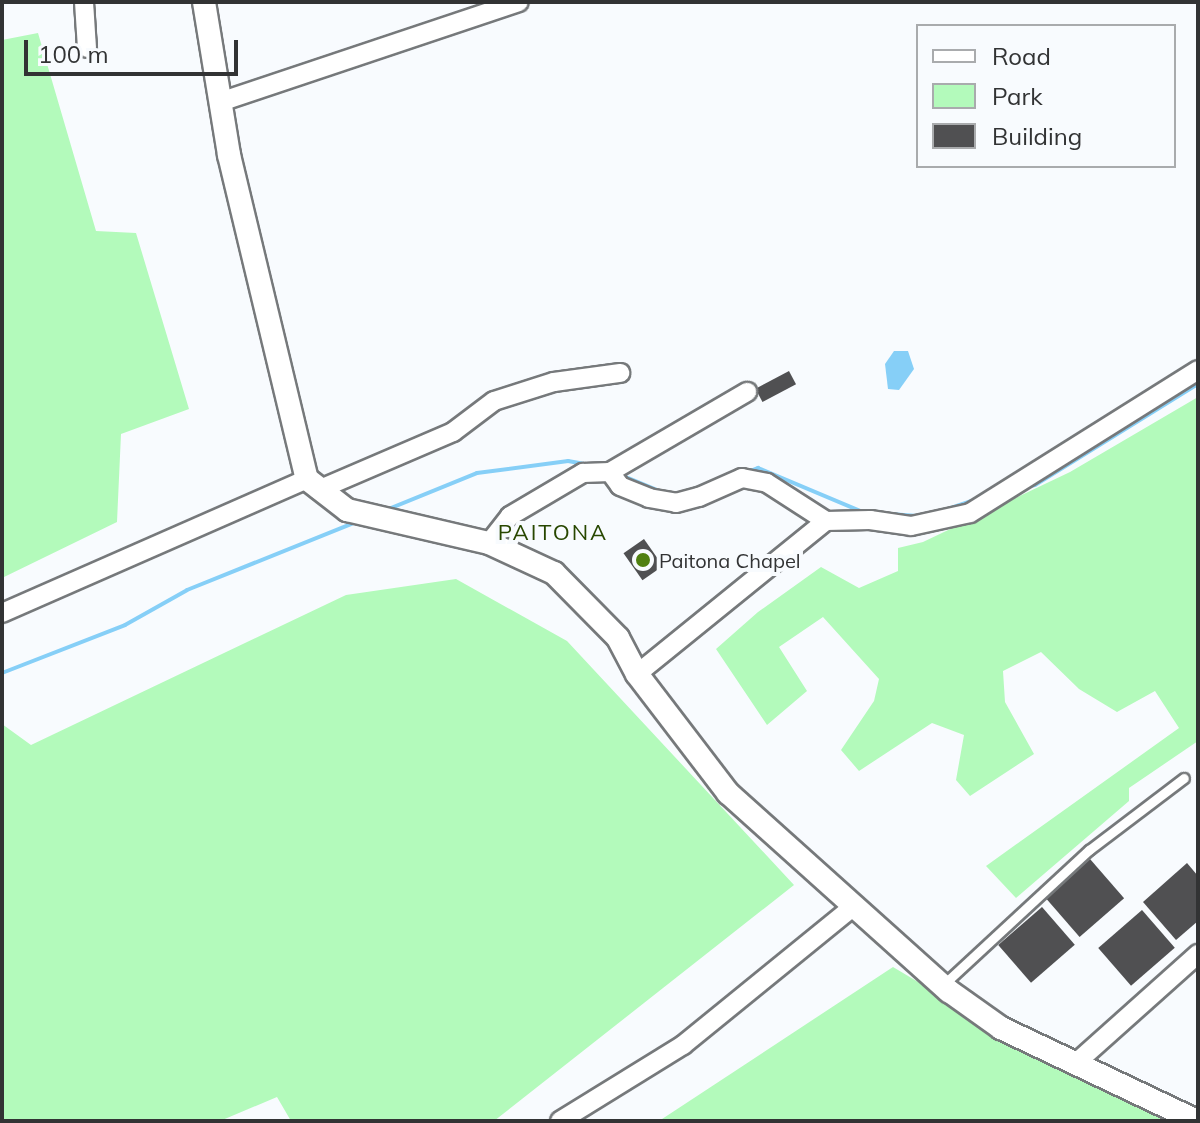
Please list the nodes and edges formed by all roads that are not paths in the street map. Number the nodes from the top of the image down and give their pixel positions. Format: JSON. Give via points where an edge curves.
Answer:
{"nodes":[{"id":1,"x":84,"y":2,"type":"edge"},
{"id":2,"x":204,"y":2,"type":"edge"},
{"id":3,"x":519,"y":2,"type":"edge"},
{"id":4,"x":87,"y":48,"type":"dead end"},
{"id":5,"x":220,"y":102,"type":"junction"},
{"id":6,"x":1198,"y":370,"type":"edge"},
{"id":7,"x":620,"y":373,"type":"dead end"},
{"id":8,"x":747,"y":392,"type":"dead end"},
{"id":9,"x":610,"y":472,"type":"junction"},
{"id":10,"x":313,"y":485,"type":"junction"},
{"id":11,"x":826,"y":521,"type":"junction"},
{"id":12,"x":489,"y":543,"type":"junction"},
{"id":13,"x":2,"y":613,"type":"edge"},
{"id":14,"x":637,"y":674,"type":"junction"},
{"id":15,"x":1184,"y":778,"type":"dead end"},
{"id":16,"x":854,"y":906,"type":"junction"},
{"id":17,"x":1198,"y":954,"type":"edge"},
{"id":18,"x":943,"y":985,"type":"junction"},
{"id":19,"x":1076,"y":1063,"type":"junction"},
{"id":20,"x":1193,"y":1113,"type":"edge"},
{"id":21,"x":560,"y":1121,"type":"edge"}],
"edges":[{"from":1,"to":4,"type":"street"},
{"from":2,"to":5,"type":"street"},
{"from":3,"to":5,"type":"street"},
{"from":5,"to":10,"type":"street"},
{"from":6,"to":11,"type":"street","via":[[970,513],[911,526]]},
{"from":7,"to":10,"type":"street","via":[[554,382],[494,401],[453,432]]},
{"from":8,"to":9,"type":"street"},
{"from":9,"to":11,"type":"street","via":[[620,486],[676,503],[742,478],[767,483]]},
{"from":9,"to":12,"type":"street","via":[[583,473],[571,480],[510,516]]},
{"from":10,"to":12,"type":"street","via":[[347,510]]},
{"from":10,"to":13,"type":"street"},
{"from":11,"to":14,"type":"street"},
{"from":12,"to":14,"type":"street","via":[[554,573],[618,638]]},
{"from":14,"to":16,"type":"street","via":[[728,793]]},
{"from":15,"to":18,"type":"lane","via":[[1089,850]]},
{"from":16,"to":18,"type":"street"},
{"from":16,"to":21,"type":"street","via":[[683,1045]]},
{"from":17,"to":19,"type":"street"},
{"from":18,"to":19,"type":"street","via":[[1001,1028]]},
{"from":19,"to":20,"type":"street"}]}
